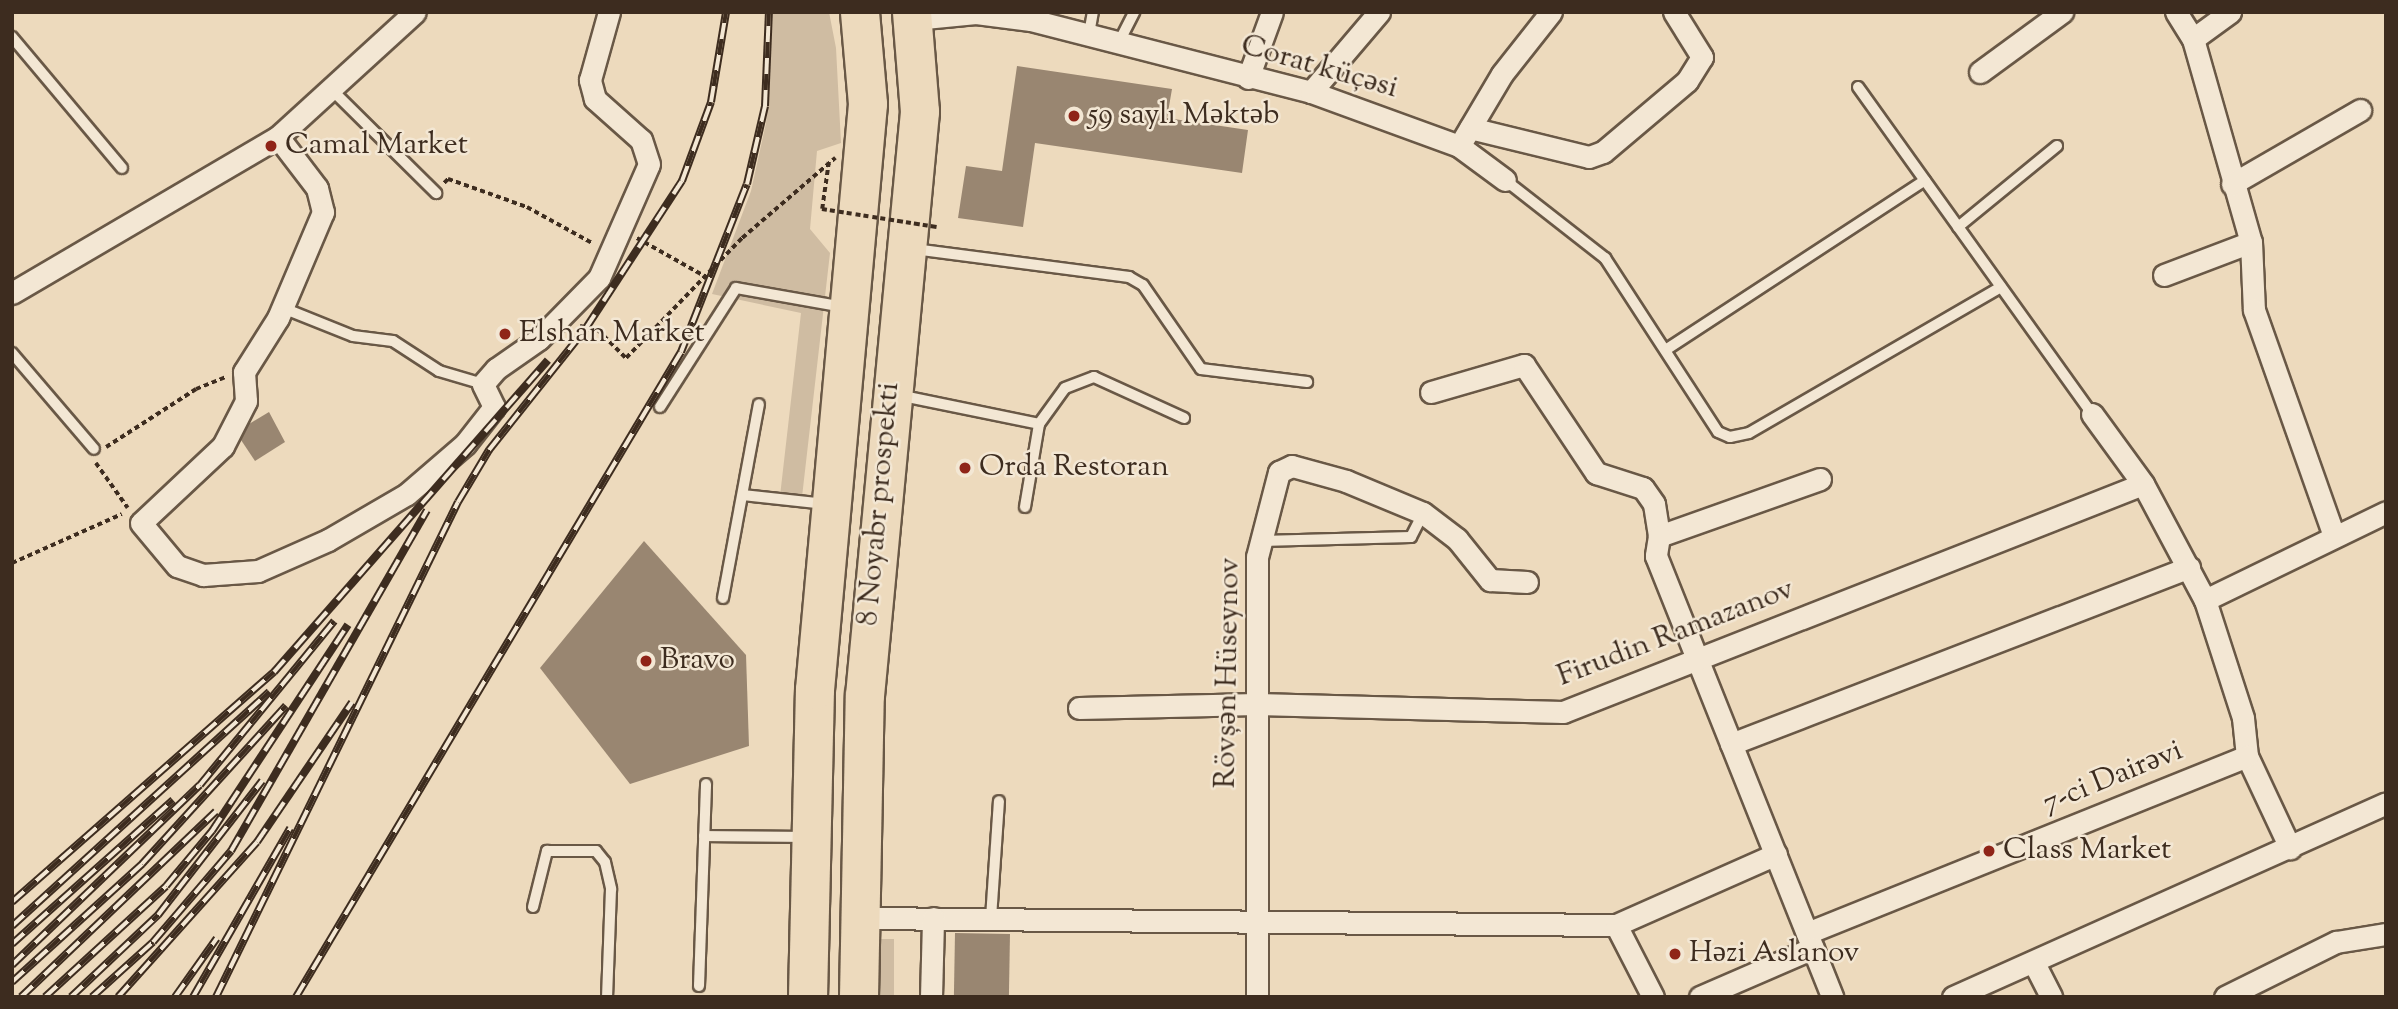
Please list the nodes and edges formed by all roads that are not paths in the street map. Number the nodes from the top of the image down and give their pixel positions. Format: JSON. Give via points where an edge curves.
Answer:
{"nodes":[{"id":1,"x":415,"y":12,"type":"edge"},
{"id":2,"x":609,"y":12,"type":"edge"},
{"id":3,"x":860,"y":12,"type":"edge"},
{"id":4,"x":1093,"y":12,"type":"edge"},
{"id":5,"x":1134,"y":12,"type":"edge"},
{"id":6,"x":1272,"y":12,"type":"edge"},
{"id":7,"x":1379,"y":12,"type":"edge"},
{"id":8,"x":1551,"y":12,"type":"edge"},
{"id":9,"x":1674,"y":12,"type":"edge"},
{"id":10,"x":2062,"y":12,"type":"edge"},
{"id":11,"x":2176,"y":12,"type":"edge"},
{"id":12,"x":2230,"y":12,"type":"edge"},
{"id":13,"x":976,"y":13,"type":"edge"},
{"id":14,"x":913,"y":16,"type":"edge"},
{"id":15,"x":1033,"y":16,"type":"edge"},
{"id":16,"x":1089,"y":34,"type":"junction"},
{"id":17,"x":12,"y":37,"type":"edge"},
{"id":18,"x":2193,"y":39,"type":"junction"},
{"id":19,"x":1119,"y":42,"type":"junction"},
{"id":20,"x":1980,"y":72,"type":"dead end"},
{"id":21,"x":1248,"y":78,"type":"junction"},
{"id":22,"x":1858,"y":87,"type":"dead end"},
{"id":23,"x":334,"y":92,"type":"junction"},
{"id":24,"x":1311,"y":92,"type":"junction"},
{"id":25,"x":2360,"y":110,"type":"dead end"},
{"id":26,"x":278,"y":137,"type":"junction"},
{"id":27,"x":1464,"y":137,"type":"junction"},
{"id":28,"x":2057,"y":146,"type":"dead end"},
{"id":29,"x":122,"y":167,"type":"dead end"},
{"id":30,"x":1505,"y":180,"type":"joint"},
{"id":31,"x":1925,"y":180,"type":"junction"},
{"id":32,"x":2232,"y":184,"type":"junction"},
{"id":33,"x":436,"y":193,"type":"road end"},
{"id":34,"x":1958,"y":227,"type":"junction"},
{"id":35,"x":2251,"y":242,"type":"junction"},
{"id":36,"x":905,"y":248,"type":"junction"},
{"id":37,"x":2164,"y":275,"type":"dead end"},
{"id":38,"x":2001,"y":287,"type":"junction"},
{"id":39,"x":12,"y":293,"type":"edge"},
{"id":40,"x":850,"y":307,"type":"junction"},
{"id":41,"x":283,"y":308,"type":"junction"},
{"id":42,"x":1667,"y":349,"type":"junction"},
{"id":43,"x":12,"y":354,"type":"edge"},
{"id":44,"x":1307,"y":382,"type":"dead end"},
{"id":45,"x":483,"y":384,"type":"junction"},
{"id":46,"x":1432,"y":392,"type":"dead end"},
{"id":47,"x":889,"y":393,"type":"junction"},
{"id":48,"x":759,"y":404,"type":"dead end"},
{"id":49,"x":660,"y":407,"type":"dead end"},
{"id":50,"x":2092,"y":414,"type":"joint"},
{"id":51,"x":1184,"y":418,"type":"dead end"},
{"id":52,"x":1039,"y":424,"type":"junction"},
{"id":53,"x":94,"y":449,"type":"road end"},
{"id":54,"x":1819,"y":479,"type":"dead end"},
{"id":55,"x":2143,"y":484,"type":"junction"},
{"id":56,"x":743,"y":495,"type":"junction"},
{"id":57,"x":832,"y":505,"type":"junction"},
{"id":58,"x":1025,"y":507,"type":"dead end"},
{"id":59,"x":2386,"y":512,"type":"edge"},
{"id":60,"x":1423,"y":513,"type":"junction"},
{"id":61,"x":1659,"y":536,"type":"junction"},
{"id":62,"x":2334,"y":536,"type":"junction"},
{"id":63,"x":1261,"y":541,"type":"junction"},
{"id":64,"x":2189,"y":567,"type":"junction"},
{"id":65,"x":1527,"y":582,"type":"dead end"},
{"id":66,"x":723,"y":598,"type":"dead end"},
{"id":67,"x":2205,"y":600,"type":"junction"},
{"id":68,"x":1696,"y":659,"type":"junction"},
{"id":69,"x":1257,"y":704,"type":"junction"},
{"id":70,"x":1079,"y":708,"type":"dead end"},
{"id":71,"x":1731,"y":744,"type":"junction"},
{"id":72,"x":2247,"y":756,"type":"junction"},
{"id":73,"x":706,"y":784,"type":"dead end"},
{"id":74,"x":999,"y":801,"type":"dead end"},
{"id":75,"x":2386,"y":803,"type":"edge"},
{"id":76,"x":704,"y":836,"type":"junction"},
{"id":77,"x":809,"y":837,"type":"junction"},
{"id":78,"x":2290,"y":848,"type":"junction"},
{"id":79,"x":1776,"y":854,"type":"junction"},
{"id":80,"x":533,"y":907,"type":"dead end"},
{"id":81,"x":809,"y":918,"type":"junction"},
{"id":82,"x":860,"y":918,"type":"junction"},
{"id":83,"x":933,"y":918,"type":"junction"},
{"id":84,"x":991,"y":918,"type":"junction"},
{"id":85,"x":1257,"y":921,"type":"junction"},
{"id":86,"x":1616,"y":925,"type":"junction"},
{"id":87,"x":2386,"y":934,"type":"edge"},
{"id":88,"x":1810,"y":941,"type":"junction"},
{"id":89,"x":2035,"y":965,"type":"junction"},
{"id":90,"x":699,"y":986,"type":"dead end"},
{"id":91,"x":607,"y":997,"type":"edge"},
{"id":92,"x":808,"y":997,"type":"edge"},
{"id":93,"x":859,"y":997,"type":"edge"},
{"id":94,"x":932,"y":997,"type":"edge"},
{"id":95,"x":1257,"y":997,"type":"edge"},
{"id":96,"x":1653,"y":997,"type":"edge"},
{"id":97,"x":1700,"y":997,"type":"edge"},
{"id":98,"x":1832,"y":997,"type":"edge"},
{"id":99,"x":1953,"y":997,"type":"edge"},
{"id":100,"x":2051,"y":997,"type":"edge"},
{"id":101,"x":2225,"y":997,"type":"edge"}],
"edges":[{"from":1,"to":23,"type":"street"},
{"from":2,"to":45,"type":"street","via":[[590,80],[595,99],[641,140],[649,164],[599,278]]},
{"from":3,"to":40,"type":"highway","name":"8 Noyabr prospekti","via":[[869,104],[847,158]]},
{"from":4,"to":16,"type":"lane"},
{"from":5,"to":19,"type":"lane"},
{"from":6,"to":21,"type":"street"},
{"from":7,"to":24,"type":"street"},
{"from":8,"to":27,"type":"street"},
{"from":9,"to":27,"type":"street","via":[[1702,57],[1687,81],[1603,152],[1589,156]]},
{"from":10,"to":20,"type":"street"},
{"from":11,"to":18,"type":"street"},
{"from":12,"to":18,"type":"street"},
{"from":13,"to":14,"type":"street","name":"Corat küçəsi"},
{"from":13,"to":15,"type":"street","name":"Corat küçəsi"},
{"from":14,"to":36,"type":"highway","name":"8 Noyabr prospekti","via":[[920,112]]},
{"from":15,"to":16,"type":"street","name":"Corat küçəsi"},
{"from":16,"to":19,"type":"street","name":"Corat küçəsi"},
{"from":17,"to":29,"type":"lane"},
{"from":18,"to":32,"type":"street"},
{"from":19,"to":21,"type":"street","name":"Corat küçəsi"},
{"from":21,"to":24,"type":"street","name":"Corat küçəsi"},
{"from":22,"to":31,"type":"lane"},
{"from":23,"to":26,"type":"street"},
{"from":23,"to":33,"type":"lane"},
{"from":24,"to":27,"type":"street","name":"Corat küçəsi"},
{"from":25,"to":32,"type":"street"},
{"from":26,"to":39,"type":"street"},
{"from":26,"to":41,"type":"street","via":[[317,188],[323,212]]},
{"from":27,"to":30,"type":"street","name":"Corat küçəsi"},
{"from":28,"to":34,"type":"lane"},
{"from":30,"to":42,"type":"lane","via":[[1605,258]]},
{"from":31,"to":34,"type":"lane"},
{"from":31,"to":42,"type":"lane"},
{"from":32,"to":35,"type":"street"},
{"from":34,"to":38,"type":"lane"},
{"from":35,"to":37,"type":"street"},
{"from":35,"to":62,"type":"street","via":[[2253,310]]},
{"from":36,"to":44,"type":"lane","via":[[1129,277],[1143,285],[1201,369]]},
{"from":36,"to":47,"type":"highway","name":"8 Noyabr prospekti"},
{"from":38,"to":42,"type":"lane","via":[[1749,433],[1730,437],[1718,432]]},
{"from":38,"to":50,"type":"lane"},
{"from":40,"to":49,"type":"lane","via":[[736,288]]},
{"from":40,"to":57,"type":"highway","name":"8 Noyabr prospekti"},
{"from":41,"to":45,"type":"lane","via":[[353,336],[393,341],[439,371]]},
{"from":41,"to":45,"type":"street","via":[[244,372],[246,401],[223,446],[135,517],[177,566],[203,575],[258,571],[328,540],[407,494],[465,444],[494,407]]},
{"from":43,"to":53,"type":"lane"},
{"from":46,"to":61,"type":"street","via":[[1524,365],[1596,473],[1643,488],[1654,504]]},
{"from":47,"to":52,"type":"lane"},
{"from":47,"to":82,"type":"highway","name":"8 Noyabr prospekti","via":[[865,696]]},
{"from":48,"to":56,"type":"lane"},
{"from":50,"to":55,"type":"street"},
{"from":51,"to":52,"type":"lane","via":[[1094,377],[1065,388]]},
{"from":52,"to":58,"type":"lane"},
{"from":54,"to":61,"type":"street"},
{"from":55,"to":64,"type":"street"},
{"from":55,"to":68,"type":"street","name":"Firudin Ramazanov"},
{"from":56,"to":57,"type":"lane"},
{"from":56,"to":66,"type":"lane"},
{"from":57,"to":77,"type":"highway","name":"8 Noyabr prospekti"},
{"from":59,"to":62,"type":"street"},
{"from":60,"to":63,"type":"lane","via":[[1411,537]]},
{"from":60,"to":63,"type":"street","name":"Rövşən Hüseynov","via":[[1292,466],[1279,472]]},
{"from":60,"to":65,"type":"street","name":"Rövşən Hüseynov","via":[[1457,539],[1490,580]]},
{"from":61,"to":68,"type":"street","via":[[1656,556]]},
{"from":62,"to":67,"type":"street"},
{"from":63,"to":69,"type":"street","name":"Rövşən Hüseynov"},
{"from":64,"to":67,"type":"street"},
{"from":64,"to":71,"type":"street"},
{"from":67,"to":72,"type":"street","via":[[2243,718]]},
{"from":68,"to":69,"type":"street","name":"Firudin Ramazanov","via":[[1563,712]]},
{"from":68,"to":71,"type":"street"},
{"from":69,"to":70,"type":"street","name":"Firudin Ramazanov"},
{"from":69,"to":85,"type":"street","name":"Rövşən Hüseynov"},
{"from":71,"to":79,"type":"street"},
{"from":72,"to":78,"type":"street"},
{"from":72,"to":88,"type":"street","name":"7-ci Dairəvi"},
{"from":73,"to":76,"type":"lane"},
{"from":74,"to":84,"type":"lane"},
{"from":75,"to":78,"type":"street"},
{"from":76,"to":77,"type":"lane"},
{"from":76,"to":90,"type":"lane"},
{"from":77,"to":81,"type":"highway","name":"8 Noyabr prospekti"},
{"from":78,"to":89,"type":"street"},
{"from":79,"to":86,"type":"street"},
{"from":79,"to":88,"type":"street"},
{"from":80,"to":91,"type":"lane","via":[[547,850],[596,851],[605,862],[611,889]]},
{"from":81,"to":82,"type":"highway"},
{"from":81,"to":92,"type":"highway","name":"8 Noyabr prospekti"},
{"from":82,"to":83,"type":"street"},
{"from":82,"to":93,"type":"highway","name":"8 Noyabr prospekti"},
{"from":83,"to":84,"type":"street"},
{"from":83,"to":94,"type":"street"},
{"from":84,"to":85,"type":"street"},
{"from":85,"to":86,"type":"street"},
{"from":85,"to":95,"type":"street","name":"Rövşən Hüseynov"},
{"from":86,"to":96,"type":"street"},
{"from":87,"to":101,"type":"street","via":[[2336,942]]},
{"from":88,"to":97,"type":"street","name":"7-ci Dairəvi"},
{"from":88,"to":98,"type":"street"},
{"from":89,"to":99,"type":"street"},
{"from":89,"to":100,"type":"street"}]}
